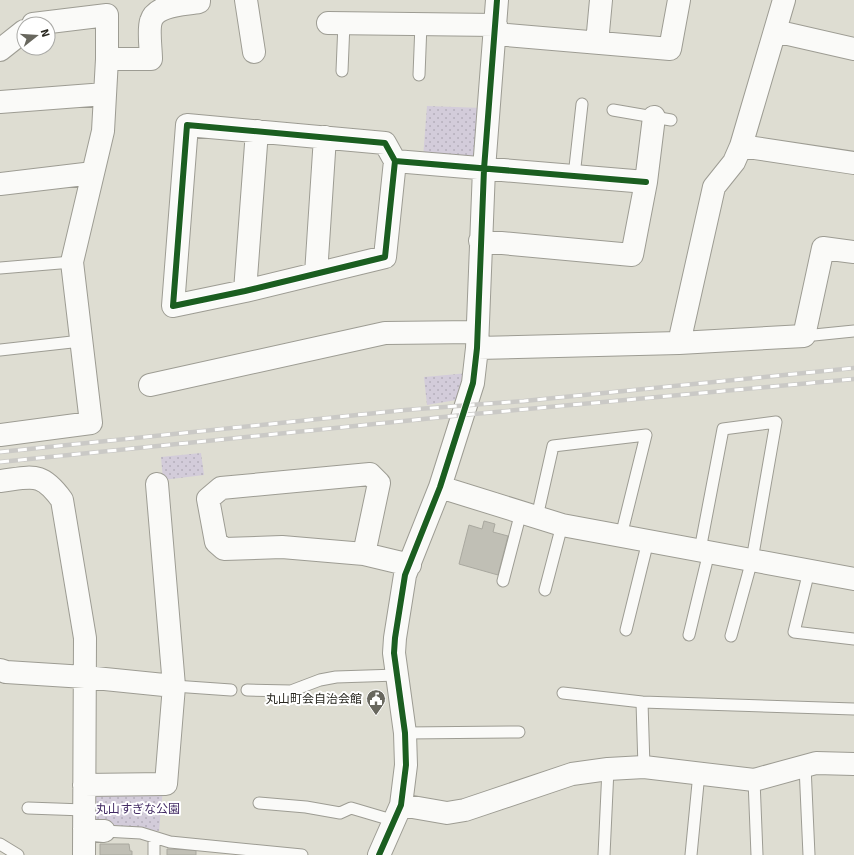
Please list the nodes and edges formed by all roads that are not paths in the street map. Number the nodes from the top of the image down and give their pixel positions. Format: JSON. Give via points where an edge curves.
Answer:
{"nodes":[{"id":1,"x":246,"y":0,"type":"edge"},
{"id":2,"x":497,"y":0,"type":"edge"},
{"id":3,"x":601,"y":0,"type":"edge"},
{"id":4,"x":679,"y":0,"type":"edge"},
{"id":5,"x":784,"y":0,"type":"edge"},
{"id":6,"x":204,"y":1,"type":"edge"},
{"id":7,"x":56,"y":21,"type":"edge"},
{"id":8,"x":336,"y":23,"type":"joint"},
{"id":9,"x":420,"y":24,"type":"junction"},
{"id":10,"x":495,"y":29,"type":"junction"},
{"id":11,"x":775,"y":31,"type":"junction"},
{"id":12,"x":16,"y":37,"type":"edge"},
{"id":13,"x":597,"y":43,"type":"junction"},
{"id":14,"x":854,"y":49,"type":"edge"},
{"id":15,"x":0,"y":50,"type":"edge"},
{"id":16,"x":254,"y":52,"type":"dead end"},
{"id":17,"x":108,"y":59,"type":"junction"},
{"id":18,"x":342,"y":71,"type":"dead end"},
{"id":19,"x":419,"y":75,"type":"dead end"},
{"id":20,"x":105,"y":94,"type":"junction"},
{"id":21,"x":0,"y":102,"type":"edge"},
{"id":22,"x":582,"y":104,"type":"dead end"},
{"id":23,"x":613,"y":110,"type":"dead end"},
{"id":24,"x":663,"y":118,"type":"joint"},
{"id":25,"x":257,"y":131,"type":"junction"},
{"id":26,"x":325,"y":137,"type":"junction"},
{"id":27,"x":741,"y":146,"type":"junction"},
{"id":28,"x":395,"y":160,"type":"junction"},
{"id":29,"x":854,"y":163,"type":"edge"},
{"id":30,"x":484,"y":169,"type":"junction"},
{"id":31,"x":93,"y":173,"type":"junction"},
{"id":32,"x":574,"y":176,"type":"junction"},
{"id":33,"x":646,"y":182,"type":"junction"},
{"id":34,"x":0,"y":184,"type":"edge"},
{"id":35,"x":480,"y":241,"type":"junction"},
{"id":36,"x":854,"y":252,"type":"edge"},
{"id":37,"x":72,"y":262,"type":"junction"},
{"id":38,"x":0,"y":268,"type":"edge"},
{"id":39,"x":316,"y":274,"type":"junction"},
{"id":40,"x":245,"y":291,"type":"junction"},
{"id":41,"x":854,"y":331,"type":"edge"},
{"id":42,"x":804,"y":336,"type":"junction"},
{"id":43,"x":477,"y":340,"type":"junction"},
{"id":44,"x":81,"y":341,"type":"junction"},
{"id":45,"x":679,"y":343,"type":"junction"},
{"id":46,"x":0,"y":350,"type":"edge"},
{"id":47,"x":150,"y":385,"type":"dead end"},
{"id":48,"x":0,"y":435,"type":"edge"},
{"id":49,"x":0,"y":480,"type":"edge"},
{"id":50,"x":157,"y":484,"type":"dead end"},
{"id":51,"x":440,"y":487,"type":"junction"},
{"id":52,"x":529,"y":515,"type":"junction"},
{"id":53,"x":562,"y":525,"type":"junction"},
{"id":54,"x":621,"y":536,"type":"junction"},
{"id":55,"x":648,"y":541,"type":"junction"},
{"id":56,"x":704,"y":551,"type":"junction"},
{"id":57,"x":364,"y":554,"type":"junction"},
{"id":58,"x":752,"y":560,"type":"junction"},
{"id":59,"x":410,"y":565,"type":"junction"},
{"id":60,"x":809,"y":571,"type":"junction"},
{"id":61,"x":854,"y":579,"type":"edge"},
{"id":62,"x":503,"y":581,"type":"dead end"},
{"id":63,"x":545,"y":590,"type":"dead end"},
{"id":64,"x":626,"y":630,"type":"dead end"},
{"id":65,"x":689,"y":635,"type":"dead end"},
{"id":66,"x":731,"y":636,"type":"dead end"},
{"id":67,"x":854,"y":639,"type":"edge"},
{"id":68,"x":0,"y":670,"type":"edge"},
{"id":69,"x":397,"y":675,"type":"junction"},
{"id":70,"x":85,"y":677,"type":"junction"},
{"id":71,"x":174,"y":686,"type":"junction"},
{"id":72,"x":231,"y":690,"type":"dead end"},
{"id":73,"x":246,"y":690,"type":"dead end"},
{"id":74,"x":563,"y":693,"type":"dead end"},
{"id":75,"x":642,"y":702,"type":"junction"},
{"id":76,"x":854,"y":709,"type":"edge"},
{"id":77,"x":519,"y":732,"type":"dead end"},
{"id":78,"x":405,"y":733,"type":"junction"},
{"id":79,"x":854,"y":764,"type":"edge"},
{"id":80,"x":804,"y":766,"type":"junction"},
{"id":81,"x":644,"y":767,"type":"junction"},
{"id":82,"x":608,"y":769,"type":"junction"},
{"id":83,"x":699,"y":773,"type":"junction"},
{"id":84,"x":754,"y":780,"type":"junction"},
{"id":85,"x":84,"y":784,"type":"junction"},
{"id":86,"x":259,"y":803,"type":"dead end"},
{"id":87,"x":28,"y":808,"type":"dead end"},
{"id":88,"x":398,"y":813,"type":"junction"},
{"id":89,"x":91,"y":823,"type":"junction"},
{"id":90,"x":154,"y":837,"type":"junction"},
{"id":91,"x":0,"y":844,"type":"edge"},
{"id":92,"x":221,"y":851,"type":"edge"},
{"id":93,"x":283,"y":854,"type":"edge"},
{"id":94,"x":18,"y":855,"type":"edge"},
{"id":95,"x":84,"y":855,"type":"edge"},
{"id":96,"x":154,"y":855,"type":"edge"},
{"id":97,"x":302,"y":855,"type":"edge"},
{"id":98,"x":379,"y":855,"type":"edge"},
{"id":99,"x":604,"y":855,"type":"edge"},
{"id":100,"x":691,"y":855,"type":"edge"},
{"id":101,"x":757,"y":855,"type":"edge"},
{"id":102,"x":809,"y":855,"type":"edge"}],
"edges":[{"from":1,"to":16,"type":"street"},
{"from":2,"to":10,"type":"street"},
{"from":3,"to":13,"type":"street"},
{"from":4,"to":13,"type":"street","via":[[670,49]]},
{"from":5,"to":11,"type":"street"},
{"from":6,"to":17,"type":"street","via":[[161,9],[154,16],[151,21],[151,59]]},
{"from":7,"to":17,"type":"street","via":[[107,15]]},
{"from":8,"to":9,"type":"street"},
{"from":8,"to":18,"type":"lane"},
{"from":9,"to":10,"type":"street"},
{"from":9,"to":19,"type":"lane"},
{"from":10,"to":13,"type":"street"},
{"from":10,"to":30,"type":"street"},
{"from":11,"to":14,"type":"street"},
{"from":11,"to":27,"type":"street"},
{"from":12,"to":15,"type":"street"},
{"from":17,"to":20,"type":"street"},
{"from":20,"to":21,"type":"street"},
{"from":20,"to":31,"type":"street","via":[[103,131]]},
{"from":22,"to":32,"type":"lane"},
{"from":23,"to":24,"type":"lane"},
{"from":24,"to":33,"type":"street"},
{"from":25,"to":26,"type":"street"},
{"from":25,"to":40,"type":"street"},
{"from":25,"to":40,"type":"street","via":[[187,124],[173,306]]},
{"from":26,"to":28,"type":"street","via":[[385,143]]},
{"from":26,"to":39,"type":"street"},
{"from":27,"to":29,"type":"street"},
{"from":27,"to":45,"type":"street","via":[[734,162],[714,187]]},
{"from":28,"to":30,"type":"street"},
{"from":28,"to":39,"type":"street","via":[[385,257]]},
{"from":30,"to":32,"type":"street"},
{"from":30,"to":35,"type":"street"},
{"from":31,"to":34,"type":"street"},
{"from":31,"to":37,"type":"street"},
{"from":32,"to":33,"type":"street"},
{"from":33,"to":35,"type":"street","via":[[632,255]]},
{"from":35,"to":43,"type":"street"},
{"from":36,"to":42,"type":"street","via":[[823,248]]},
{"from":37,"to":38,"type":"lane"},
{"from":37,"to":44,"type":"street"},
{"from":39,"to":40,"type":"street"},
{"from":41,"to":42,"type":"lane"},
{"from":42,"to":45,"type":"street"},
{"from":43,"to":45,"type":"street"},
{"from":43,"to":47,"type":"street","via":[[385,333]]},
{"from":43,"to":51,"type":"street","via":[[473,383]]},
{"from":44,"to":46,"type":"lane"},
{"from":44,"to":48,"type":"street","via":[[90,423]]},
{"from":49,"to":70,"type":"street","via":[[34,477],[52,487],[62,500],[85,638]]},
{"from":50,"to":71,"type":"street"},
{"from":51,"to":52,"type":"street"},
{"from":51,"to":59,"type":"street"},
{"from":52,"to":53,"type":"street"},
{"from":52,"to":54,"type":"lane","via":[[553,446],[646,435]]},
{"from":52,"to":62,"type":"lane"},
{"from":53,"to":54,"type":"street"},
{"from":53,"to":63,"type":"lane"},
{"from":54,"to":55,"type":"street"},
{"from":55,"to":56,"type":"street"},
{"from":55,"to":64,"type":"lane"},
{"from":56,"to":58,"type":"street"},
{"from":56,"to":58,"type":"lane","via":[[722,429],[776,422]]},
{"from":56,"to":65,"type":"lane"},
{"from":57,"to":57,"type":"street","via":[[282,547],[224,549],[216,542],[208,499],[221,488],[370,474],[379,483]]},
{"from":57,"to":59,"type":"street"},
{"from":58,"to":60,"type":"street"},
{"from":58,"to":66,"type":"lane"},
{"from":59,"to":69,"type":"street","via":[[404,575],[394,638]]},
{"from":60,"to":61,"type":"street"},
{"from":60,"to":67,"type":"lane","via":[[794,632]]},
{"from":68,"to":70,"type":"street"},
{"from":69,"to":73,"type":"lane","via":[[336,677],[291,691]]},
{"from":69,"to":78,"type":"street"},
{"from":70,"to":71,"type":"street"},
{"from":70,"to":85,"type":"street"},
{"from":71,"to":72,"type":"lane"},
{"from":71,"to":85,"type":"street","via":[[166,784]]},
{"from":74,"to":75,"type":"lane"},
{"from":75,"to":76,"type":"lane"},
{"from":75,"to":81,"type":"lane"},
{"from":77,"to":78,"type":"lane"},
{"from":78,"to":88,"type":"street","via":[[406,765]]},
{"from":79,"to":80,"type":"street","via":[[816,763]]},
{"from":80,"to":84,"type":"street"},
{"from":80,"to":102,"type":"lane"},
{"from":81,"to":82,"type":"street"},
{"from":81,"to":83,"type":"street"},
{"from":82,"to":88,"type":"street","via":[[572,774],[465,810],[447,813]]},
{"from":82,"to":99,"type":"lane"},
{"from":83,"to":84,"type":"street"},
{"from":83,"to":100,"type":"lane"},
{"from":84,"to":101,"type":"lane"},
{"from":85,"to":89,"type":"street"},
{"from":86,"to":88,"type":"lane","via":[[340,813],[351,808]]},
{"from":87,"to":89,"type":"lane"},
{"from":88,"to":98,"type":"street"},
{"from":89,"to":90,"type":"lane"},
{"from":89,"to":95,"type":"street"},
{"from":90,"to":92,"type":"lane"},
{"from":90,"to":96,"type":"lane"},
{"from":91,"to":94,"type":"lane"},
{"from":92,"to":93,"type":"lane"},
{"from":93,"to":97,"type":"lane"}]}
